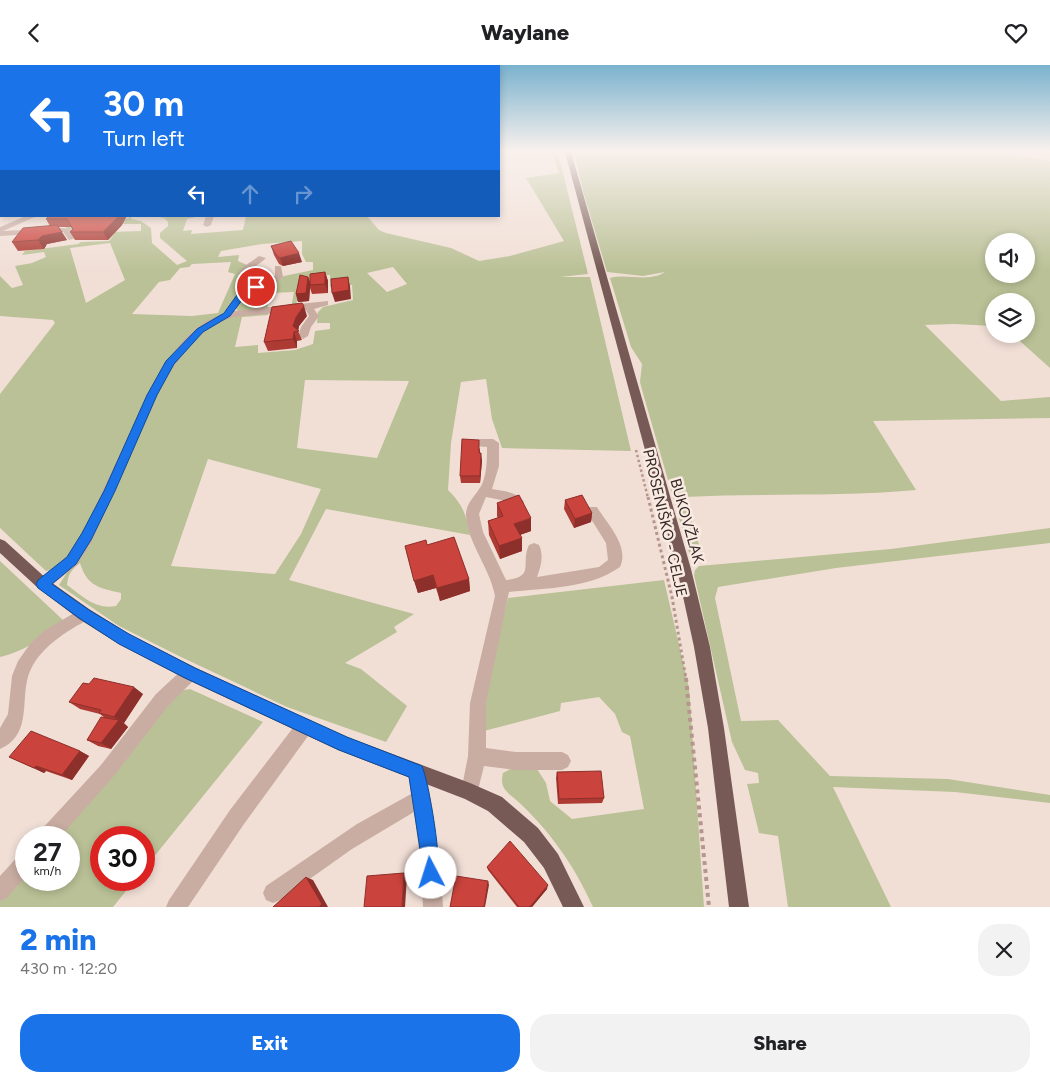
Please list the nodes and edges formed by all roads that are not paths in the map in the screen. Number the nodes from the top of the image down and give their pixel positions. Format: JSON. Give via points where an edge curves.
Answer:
{"nodes":[{"id":1,"x":579,"y":191,"type":"edge"},
{"id":2,"x":31,"y":217,"type":"edge"},
{"id":3,"x":0,"y":230,"type":"edge"},
{"id":4,"x":0,"y":234,"type":"edge"},
{"id":5,"x":72,"y":239,"type":"edge"},
{"id":6,"x":262,"y":258,"type":"dead end"},
{"id":7,"x":278,"y":268,"type":"dead end"},
{"id":8,"x":245,"y":290,"type":"junction"},
{"id":9,"x":325,"y":303,"type":"dead end"},
{"id":10,"x":309,"y":308,"type":"junction"},
{"id":11,"x":227,"y":315,"type":"junction"},
{"id":12,"x":303,"y":336,"type":"dead end"},
{"id":13,"x":479,"y":443,"type":"edge"},
{"id":14,"x":484,"y":492,"type":"junction"},
{"id":15,"x":518,"y":502,"type":"edge"},
{"id":16,"x":592,"y":511,"type":"edge"},
{"id":17,"x":0,"y":545,"type":"edge"},
{"id":18,"x":534,"y":549,"type":"dead end"},
{"id":19,"x":43,"y":584,"type":"junction"},
{"id":20,"x":521,"y":585,"type":"junction"},
{"id":21,"x":501,"y":587,"type":"junction"},
{"id":22,"x":84,"y":614,"type":"junction"},
{"id":23,"x":190,"y":673,"type":"junction"},
{"id":24,"x":305,"y":726,"type":"junction"},
{"id":25,"x":0,"y":739,"type":"edge"},
{"id":26,"x":477,"y":756,"type":"junction"},
{"id":27,"x":562,"y":761,"type":"dead end"},
{"id":28,"x":416,"y":772,"type":"junction"},
{"id":29,"x":470,"y":792,"type":"junction"},
{"id":30,"x":422,"y":798,"type":"junction"},
{"id":31,"x":58,"y":826,"type":"edge"},
{"id":32,"x":15,"y":874,"type":"edge"},
{"id":33,"x":0,"y":891,"type":"edge"},
{"id":34,"x":273,"y":893,"type":"dead end"},
{"id":35,"x":176,"y":907,"type":"edge"},
{"id":36,"x":432,"y":907,"type":"edge"},
{"id":37,"x":574,"y":907,"type":"edge"},
{"id":38,"x":739,"y":907,"type":"edge"}],
"edges":[{"from":1,"to":38,"type":"main road","name":"BUKOVŽLAK","via":[[684,569],[702,647]]},
{"from":2,"to":3,"type":"street"},
{"from":4,"to":5,"type":"street","via":[[63,229]]},
{"from":6,"to":8,"type":"street","via":[[243,272],[240,280]]},
{"from":7,"to":8,"type":"street","via":[[279,277],[274,281]]},
{"from":8,"to":11,"type":"street"},
{"from":9,"to":10,"type":"street"},
{"from":10,"to":11,"type":"street"},
{"from":10,"to":12,"type":"street","via":[[314,316]]},
{"from":11,"to":19,"type":"street","via":[[200,330],[170,363],[86,537],[72,561]]},
{"from":13,"to":14,"type":"street","via":[[493,443],[493,466]]},
{"from":14,"to":15,"type":"street"},
{"from":14,"to":21,"type":"street","via":[[472,513],[476,532]]},
{"from":16,"to":20,"type":"street","via":[[618,553],[615,563],[602,572]]},
{"from":17,"to":19,"type":"main road"},
{"from":18,"to":20,"type":"street","via":[[534,570]]},
{"from":19,"to":22,"type":"main road"},
{"from":20,"to":21,"type":"street"},
{"from":21,"to":26,"type":"street","via":[[502,596],[478,703]]},
{"from":22,"to":23,"type":"main road"},
{"from":22,"to":25,"type":"street","via":[[66,623],[32,653],[23,667],[15,722],[10,732]]},
{"from":23,"to":24,"type":"main road"},
{"from":23,"to":31,"type":"street","via":[[162,700],[107,771]]},
{"from":24,"to":28,"type":"main road"},
{"from":24,"to":35,"type":"street","via":[[236,817]]},
{"from":26,"to":27,"type":"street","via":[[516,761]]},
{"from":26,"to":29,"type":"street"},
{"from":28,"to":29,"type":"main road"},
{"from":28,"to":30,"type":"street"},
{"from":29,"to":37,"type":"main road","via":[[495,804],[530,835],[551,861]]},
{"from":30,"to":34,"type":"street","via":[[341,845]]},
{"from":30,"to":36,"type":"street","via":[[430,856]]},
{"from":32,"to":33,"type":"street"}]}
